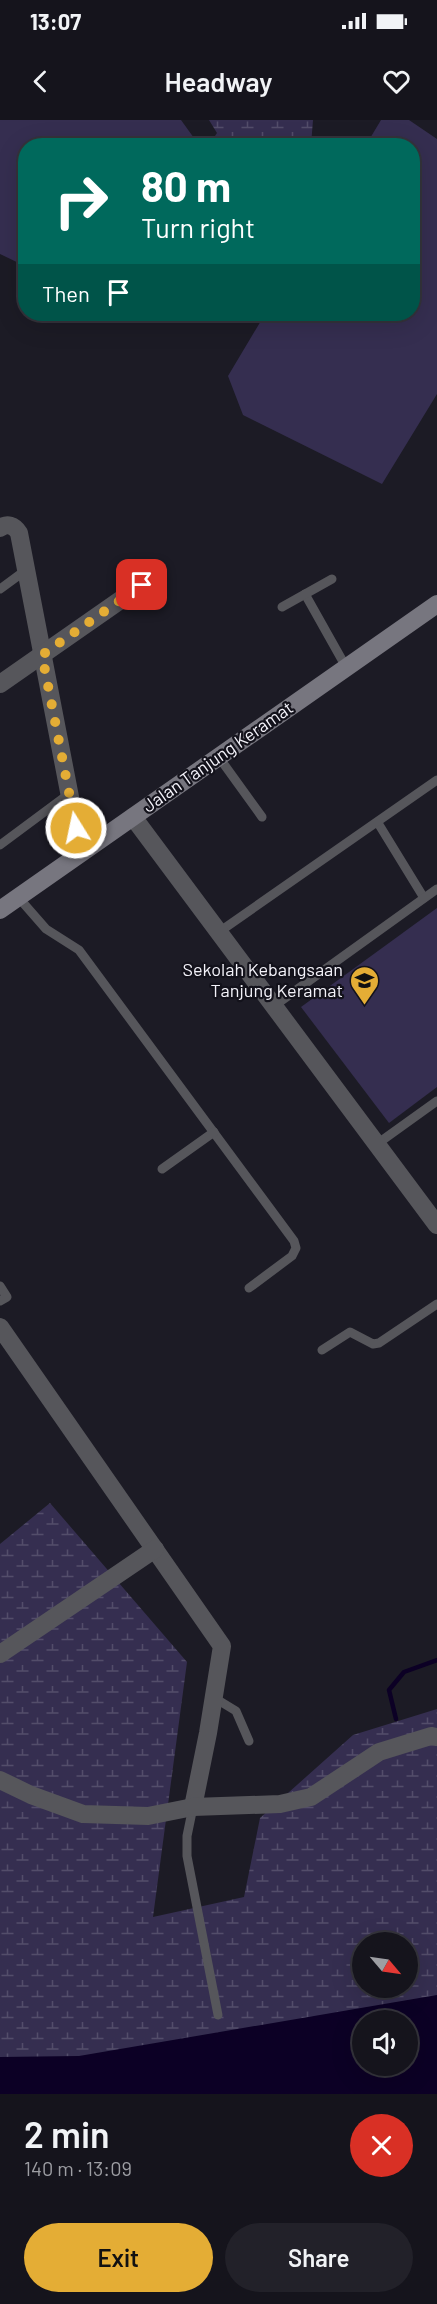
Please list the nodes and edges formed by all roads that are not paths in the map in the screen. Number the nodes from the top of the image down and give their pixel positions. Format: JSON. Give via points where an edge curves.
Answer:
{"nodes":[{"id":1,"x":0,"y":528,"type":"edge"},
{"id":2,"x":26,"y":570,"type":"junction"},
{"id":3,"x":332,"y":579,"type":"dead end"},
{"id":4,"x":142,"y":585,"type":"dead end"},
{"id":5,"x":0,"y":589,"type":"edge"},
{"id":6,"x":305,"y":594,"type":"junction"},
{"id":7,"x":437,"y":604,"type":"edge"},
{"id":8,"x":282,"y":607,"type":"dead end"},
{"id":9,"x":42,"y":655,"type":"junction"},
{"id":10,"x":346,"y":667,"type":"junction"},
{"id":11,"x":0,"y":684,"type":"edge"},
{"id":12,"x":218,"y":756,"type":"junction"},
{"id":13,"x":437,"y":780,"type":"edge"},
{"id":14,"x":70,"y":793,"type":"junction"},
{"id":15,"x":133,"y":817,"type":"junction"},
{"id":16,"x":262,"y":817,"type":"dead end"},
{"id":17,"x":378,"y":823,"type":"junction"},
{"id":18,"x":0,"y":845,"type":"edge"},
{"id":19,"x":86,"y":848,"type":"junction"},
{"id":20,"x":437,"y":889,"type":"edge"},
{"id":21,"x":18,"y":897,"type":"junction"},
{"id":22,"x":424,"y":898,"type":"junction"},
{"id":23,"x":0,"y":910,"type":"edge"},
{"id":24,"x":219,"y":932,"type":"junction"},
{"id":25,"x":274,"y":1006,"type":"junction"},
{"id":26,"x":437,"y":1101,"type":"edge"},
{"id":27,"x":214,"y":1132,"type":"junction"},
{"id":28,"x":377,"y":1144,"type":"junction"},
{"id":29,"x":162,"y":1169,"type":"dead end"},
{"id":30,"x":437,"y":1225,"type":"edge"},
{"id":31,"x":0,"y":1286,"type":"edge"},
{"id":32,"x":249,"y":1288,"type":"dead end"},
{"id":33,"x":0,"y":1302,"type":"edge"},
{"id":34,"x":437,"y":1304,"type":"edge"},
{"id":35,"x":0,"y":1327,"type":"edge"},
{"id":36,"x":322,"y":1350,"type":"dead end"},
{"id":37,"x":155,"y":1549,"type":"junction"},
{"id":38,"x":0,"y":1654,"type":"edge"},
{"id":39,"x":213,"y":1697,"type":"junction"},
{"id":40,"x":437,"y":1737,"type":"edge"},
{"id":41,"x":249,"y":1741,"type":"dead end"},
{"id":42,"x":0,"y":1780,"type":"edge"},
{"id":43,"x":193,"y":1807,"type":"junction"},
{"id":44,"x":218,"y":2015,"type":"dead end"}],
"edges":[{"from":1,"to":2,"type":"street","via":[[16,528]]},
{"from":2,"to":5,"type":"lane"},
{"from":2,"to":9,"type":"street"},
{"from":3,"to":6,"type":"lane"},
{"from":4,"to":9,"type":"street"},
{"from":6,"to":8,"type":"lane"},
{"from":6,"to":10,"type":"lane"},
{"from":7,"to":10,"type":"street","name":"Jalan Tanjung Keramat"},
{"from":9,"to":11,"type":"street"},
{"from":9,"to":14,"type":"street"},
{"from":10,"to":12,"type":"street","name":"Jalan Tanjung Keramat"},
{"from":12,"to":15,"type":"street","name":"Jalan Tanjung Keramat"},
{"from":12,"to":16,"type":"lane"},
{"from":13,"to":17,"type":"lane"},
{"from":14,"to":18,"type":"lane"},
{"from":14,"to":19,"type":"street","via":[[76,828]]},
{"from":15,"to":19,"type":"street","name":"Jalan Tanjung Keramat"},
{"from":15,"to":24,"type":"street"},
{"from":17,"to":22,"type":"lane"},
{"from":17,"to":24,"type":"lane"},
{"from":19,"to":21,"type":"street","name":"Jalan Tanjung Keramat"},
{"from":20,"to":22,"type":"lane"},
{"from":21,"to":23,"type":"street","name":"Jalan Tanjung Keramat"},
{"from":21,"to":27,"type":"lane","via":[[46,930],[79,950]]},
{"from":22,"to":25,"type":"lane"},
{"from":24,"to":25,"type":"street"},
{"from":25,"to":28,"type":"street"},
{"from":26,"to":28,"type":"lane"},
{"from":27,"to":29,"type":"lane"},
{"from":27,"to":32,"type":"lane","via":[[296,1245],[292,1256]]},
{"from":28,"to":30,"type":"street"},
{"from":31,"to":33,"type":"lane","via":[[7,1297]]},
{"from":34,"to":36,"type":"lane","via":[[379,1343],[373,1344],[350,1332]]},
{"from":35,"to":37,"type":"street"},
{"from":37,"to":38,"type":"street"},
{"from":37,"to":39,"type":"street","via":[[222,1646]]},
{"from":39,"to":41,"type":"lane","via":[[236,1711]]},
{"from":39,"to":43,"type":"street"},
{"from":40,"to":43,"type":"street","via":[[380,1752],[311,1797],[280,1804]]},
{"from":42,"to":43,"type":"street","via":[[84,1814],[148,1816]]},
{"from":43,"to":44,"type":"lane","via":[[187,1856]]}]}
